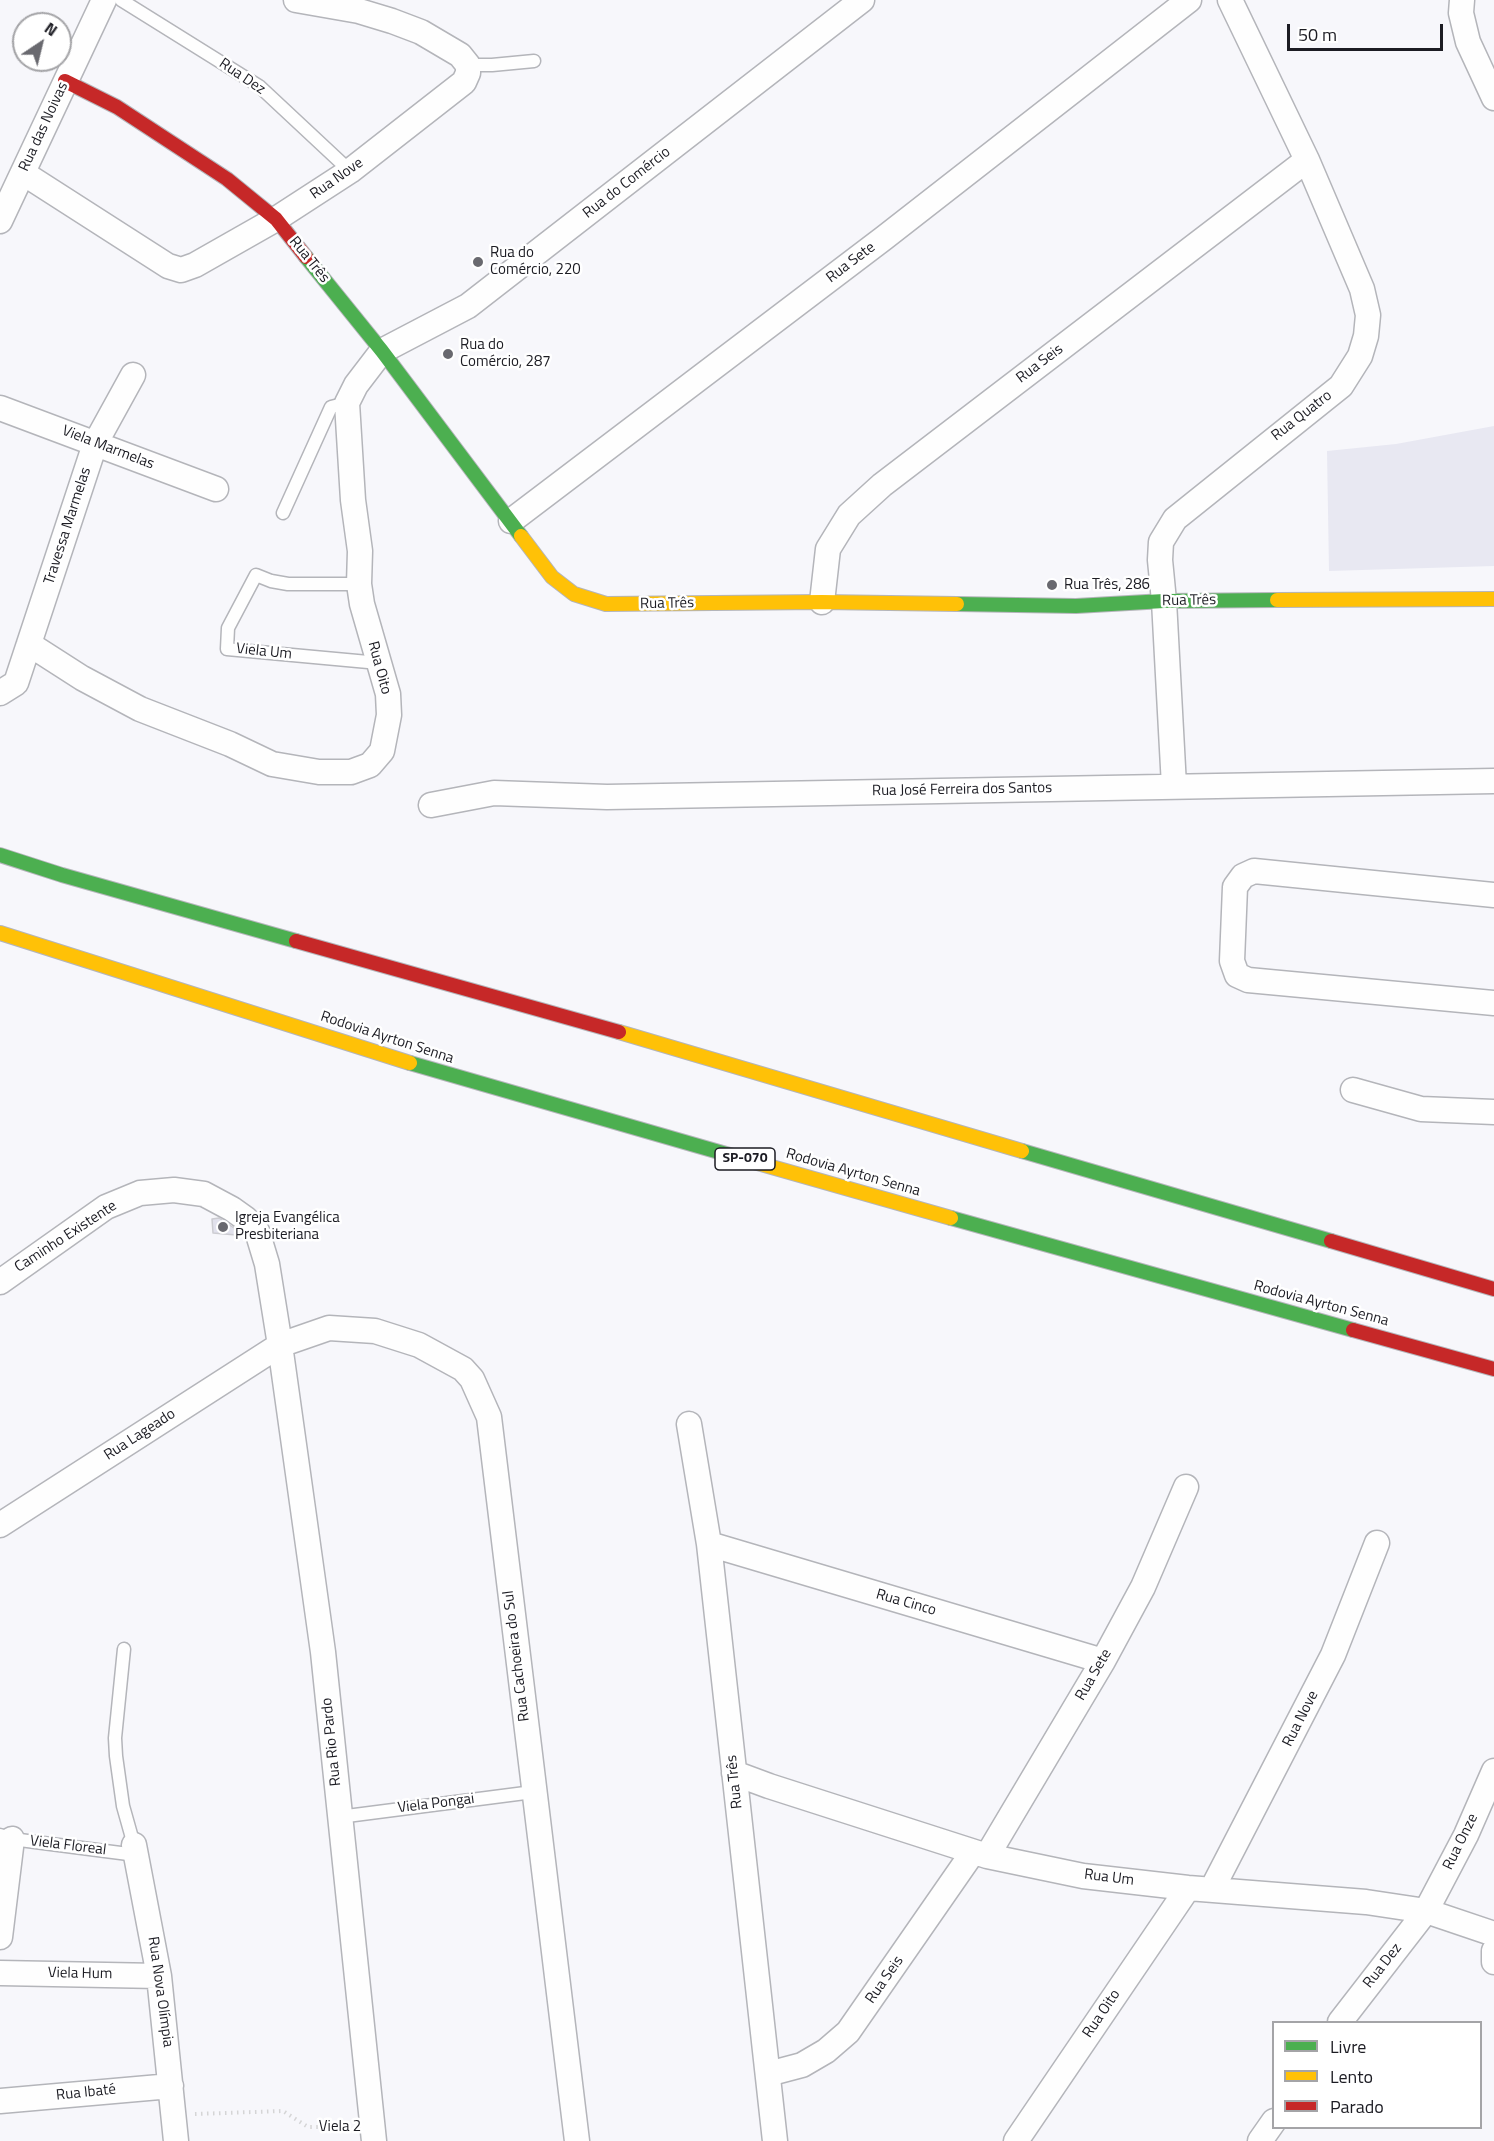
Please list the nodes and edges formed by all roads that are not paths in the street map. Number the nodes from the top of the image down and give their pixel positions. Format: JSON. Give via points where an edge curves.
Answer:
{"nodes":[{"id":1,"x":104,"y":0,"type":"edge"},
{"id":2,"x":121,"y":0,"type":"edge"},
{"id":3,"x":296,"y":0,"type":"edge"},
{"id":4,"x":862,"y":0,"type":"edge"},
{"id":5,"x":1189,"y":0,"type":"edge"},
{"id":6,"x":1230,"y":0,"type":"edge"},
{"id":7,"x":1462,"y":0,"type":"edge"},
{"id":8,"x":534,"y":61,"type":"dead end"},
{"id":9,"x":468,"y":64,"type":"junction"},
{"id":10,"x":65,"y":81,"type":"junction"},
{"id":11,"x":1494,"y":98,"type":"edge"},
{"id":12,"x":1307,"y":160,"type":"junction"},
{"id":13,"x":350,"y":171,"type":"junction"},
{"id":14,"x":23,"y":173,"type":"junction"},
{"id":15,"x":276,"y":219,"type":"junction"},
{"id":16,"x":0,"y":221,"type":"edge"},
{"id":17,"x":382,"y":351,"type":"junction"},
{"id":18,"x":133,"y":375,"type":"dead end"},
{"id":19,"x":347,"y":403,"type":"junction"},
{"id":20,"x":0,"y":408,"type":"edge"},
{"id":21,"x":95,"y":444,"type":"junction"},
{"id":22,"x":216,"y":489,"type":"dead end"},
{"id":23,"x":283,"y":513,"type":"dead end"},
{"id":24,"x":511,"y":521,"type":"junction"},
{"id":25,"x":359,"y":584,"type":"junction"},
{"id":26,"x":1494,"y":598,"type":"edge"},
{"id":27,"x":1164,"y":601,"type":"junction"},
{"id":28,"x":822,"y":602,"type":"junction"},
{"id":29,"x":29,"y":644,"type":"junction"},
{"id":30,"x":379,"y":663,"type":"junction"},
{"id":31,"x":8,"y":688,"type":"edge"},
{"id":32,"x":1494,"y":781,"type":"edge"},
{"id":33,"x":1174,"y":786,"type":"junction"},
{"id":34,"x":431,"y":805,"type":"dead end"},
{"id":35,"x":0,"y":855,"type":"edge"},
{"id":36,"x":1494,"y":895,"type":"edge"},
{"id":37,"x":0,"y":933,"type":"edge"},
{"id":38,"x":1494,"y":1003,"type":"edge"},
{"id":39,"x":1353,"y":1090,"type":"dead end"},
{"id":40,"x":1494,"y":1112,"type":"edge"},
{"id":41,"x":0,"y":1282,"type":"edge"},
{"id":42,"x":1494,"y":1289,"type":"edge"},
{"id":43,"x":280,"y":1345,"type":"junction"},
{"id":44,"x":1494,"y":1369,"type":"edge"},
{"id":45,"x":689,"y":1424,"type":"dead end"},
{"id":46,"x":1186,"y":1487,"type":"dead end"},
{"id":47,"x":0,"y":1525,"type":"edge"},
{"id":48,"x":1377,"y":1543,"type":"dead end"},
{"id":49,"x":710,"y":1544,"type":"junction"},
{"id":50,"x":124,"y":1649,"type":"dead end"},
{"id":51,"x":1103,"y":1662,"type":"junction"},
{"id":52,"x":1494,"y":1771,"type":"edge"},
{"id":53,"x":734,"y":1773,"type":"junction"},
{"id":54,"x":533,"y":1792,"type":"junction"},
{"id":55,"x":339,"y":1817,"type":"junction"},
{"id":56,"x":6,"y":1837,"type":"edge"},
{"id":57,"x":135,"y":1850,"type":"junction"},
{"id":58,"x":980,"y":1854,"type":"junction"},
{"id":59,"x":1188,"y":1888,"type":"junction"},
{"id":60,"x":1212,"y":1889,"type":"junction"},
{"id":61,"x":1426,"y":1911,"type":"junction"},
{"id":62,"x":1494,"y":1934,"type":"edge"},
{"id":63,"x":0,"y":1937,"type":"edge"},
{"id":64,"x":1494,"y":1951,"type":"edge"},
{"id":65,"x":1494,"y":1962,"type":"edge"},
{"id":66,"x":0,"y":1973,"type":"edge"},
{"id":67,"x":159,"y":1976,"type":"junction"},
{"id":68,"x":1341,"y":2021,"type":"edge"},
{"id":69,"x":768,"y":2074,"type":"junction"},
{"id":70,"x":171,"y":2086,"type":"junction"},
{"id":71,"x":0,"y":2101,"type":"edge"},
{"id":72,"x":1272,"y":2124,"type":"edge"},
{"id":73,"x":373,"y":2134,"type":"edge"},
{"id":74,"x":176,"y":2141,"type":"edge"},
{"id":75,"x":577,"y":2141,"type":"edge"},
{"id":76,"x":775,"y":2141,"type":"edge"},
{"id":77,"x":1016,"y":2141,"type":"edge"},
{"id":78,"x":1260,"y":2141,"type":"edge"}],
"edges":[{"from":1,"to":10,"type":"street","name":"Rua das Noivas"},
{"from":2,"to":13,"type":"lane","name":"Rua Dez","via":[[259,86]]},
{"from":3,"to":9,"type":"street","via":[[392,21],[421,32]]},
{"from":4,"to":17,"type":"street","name":"Rua do Comércio","via":[[468,306]]},
{"from":5,"to":24,"type":"street","name":"Rua Sete"},
{"from":6,"to":12,"type":"street","name":"Rua Quatro"},
{"from":7,"to":11,"type":"street","via":[[1468,42]]},
{"from":8,"to":9,"type":"lane"},
{"from":9,"to":13,"type":"street","name":"Rua Nove","via":[[464,82]]},
{"from":10,"to":14,"type":"street","name":"Rua das Noivas"},
{"from":10,"to":15,"type":"main road","name":"Rua Três","via":[[117,107],[227,179]]},
{"from":12,"to":27,"type":"street","name":"Rua Quatro","via":[[1362,289],[1368,315],[1360,356],[1341,386],[1171,524],[1161,542]]},
{"from":12,"to":28,"type":"street","name":"Rua Seis","via":[[849,514],[828,549]]},
{"from":13,"to":15,"type":"street","name":"Rua Nove"},
{"from":14,"to":15,"type":"street","name":"Rua Nove","via":[[168,266],[181,270]]},
{"from":14,"to":16,"type":"street","name":"Rua das Noivas"},
{"from":15,"to":17,"type":"main road","name":"Rua Três"},
{"from":17,"to":19,"type":"street"},
{"from":17,"to":24,"type":"main road","name":"Rua Três"},
{"from":18,"to":21,"type":"street","name":"Travessa Marmelas"},
{"from":19,"to":23,"type":"lane","via":[[331,407]]},
{"from":19,"to":25,"type":"street","name":"Rua Oito","via":[[360,551]]},
{"from":20,"to":21,"type":"street","name":"Viela Marmelas"},
{"from":21,"to":22,"type":"street","name":"Viela Marmelas"},
{"from":21,"to":29,"type":"street","name":"Travessa Marmelas"},
{"from":24,"to":28,"type":"main road","name":"Rua Três","via":[[552,577],[574,594],[606,604]]},
{"from":25,"to":30,"type":"street","name":"Rua Oito"},
{"from":25,"to":30,"type":"lane","name":"Viela Um","via":[[288,584],[256,575],[228,628],[227,649]]},
{"from":26,"to":27,"type":"main road","name":"Rua Três"},
{"from":27,"to":28,"type":"main road","name":"Rua Três","via":[[1076,606]]},
{"from":27,"to":33,"type":"street","name":"Rua Quatro"},
{"from":29,"to":30,"type":"street","name":"Rua Oito","via":[[140,709],[272,764],[320,772],[351,772],[370,765],[382,751],[389,715]]},
{"from":29,"to":31,"type":"street","name":"Travessa Marmelas"},
{"from":32,"to":33,"type":"street","name":"Rua José Ferreira dos Santos"},
{"from":33,"to":34,"type":"street","name":"Rua José Ferreira dos Santos","via":[[607,797],[494,793]]},
{"from":35,"to":42,"type":"main road"},
{"from":36,"to":38,"type":"street","via":[[1254,871],[1243,876],[1235,887],[1232,961],[1237,975],[1248,980]]},
{"from":37,"to":44,"type":"main road","name":"Rodovia Ayrton Senna","number":"SP-070","via":[[462,1079]]},
{"from":39,"to":40,"type":"street","via":[[1421,1109]]},
{"from":41,"to":43,"type":"street","name":"Caminho Existente","via":[[53,1243],[140,1193],[174,1190],[204,1194],[232,1209],[257,1231],[267,1264]]},
{"from":43,"to":47,"type":"street","name":"Rua Lageado"},
{"from":43,"to":54,"type":"street","name":"Rua Cachoeira do Sul","via":[[329,1328],[375,1331],[426,1349],[472,1378],[489,1417]]},
{"from":43,"to":55,"type":"street","name":"Rua Rio Pardo","via":[[323,1652]]},
{"from":45,"to":49,"type":"street","name":"Rua Três"},
{"from":46,"to":51,"type":"street","name":"Rua Sete","via":[[1143,1587]]},
{"from":48,"to":60,"type":"street","name":"Rua Nove","via":[[1333,1655]]},
{"from":49,"to":51,"type":"street","name":"Rua Cinco"},
{"from":49,"to":53,"type":"street","name":"Rua Três"},
{"from":50,"to":57,"type":"lane","via":[[115,1738],[123,1806]]},
{"from":51,"to":58,"type":"street","name":"Rua Sete"},
{"from":52,"to":61,"type":"street","name":"Rua Onze"},
{"from":53,"to":58,"type":"street","name":"Rua Um"},
{"from":53,"to":69,"type":"street","name":"Rua Três"},
{"from":54,"to":55,"type":"lane","name":"Viela Pongai"},
{"from":54,"to":75,"type":"street","name":"Rua Cachoeira do Sul"},
{"from":55,"to":73,"type":"street","name":"Rua Rio Pardo"},
{"from":56,"to":57,"type":"lane","name":"Viela Floreal"},
{"from":56,"to":63,"type":"street"},
{"from":57,"to":67,"type":"street","name":"Rua Nova Olímpia"},
{"from":58,"to":59,"type":"street","name":"Rua Um","via":[[1083,1876]]},
{"from":58,"to":69,"type":"street","name":"Rua Seis","via":[[848,2032],[802,2065]]},
{"from":59,"to":60,"type":"street","name":"Rua Um"},
{"from":59,"to":77,"type":"street","name":"Rua Oito"},
{"from":60,"to":61,"type":"street","name":"Rua Um"},
{"from":61,"to":62,"type":"street","name":"Rua Um"},
{"from":61,"to":68,"type":"street","name":"Rua Dez"},
{"from":64,"to":65,"type":"street"},
{"from":66,"to":67,"type":"street","name":"Viela Hum"},
{"from":67,"to":70,"type":"street","name":"Rua Nova Olímpia"},
{"from":69,"to":76,"type":"street","name":"Rua Três"},
{"from":70,"to":71,"type":"street","name":"Rua Ibaté"},
{"from":70,"to":74,"type":"street","name":"Rua Nova Olímpia"},
{"from":72,"to":78,"type":"street"}]}
